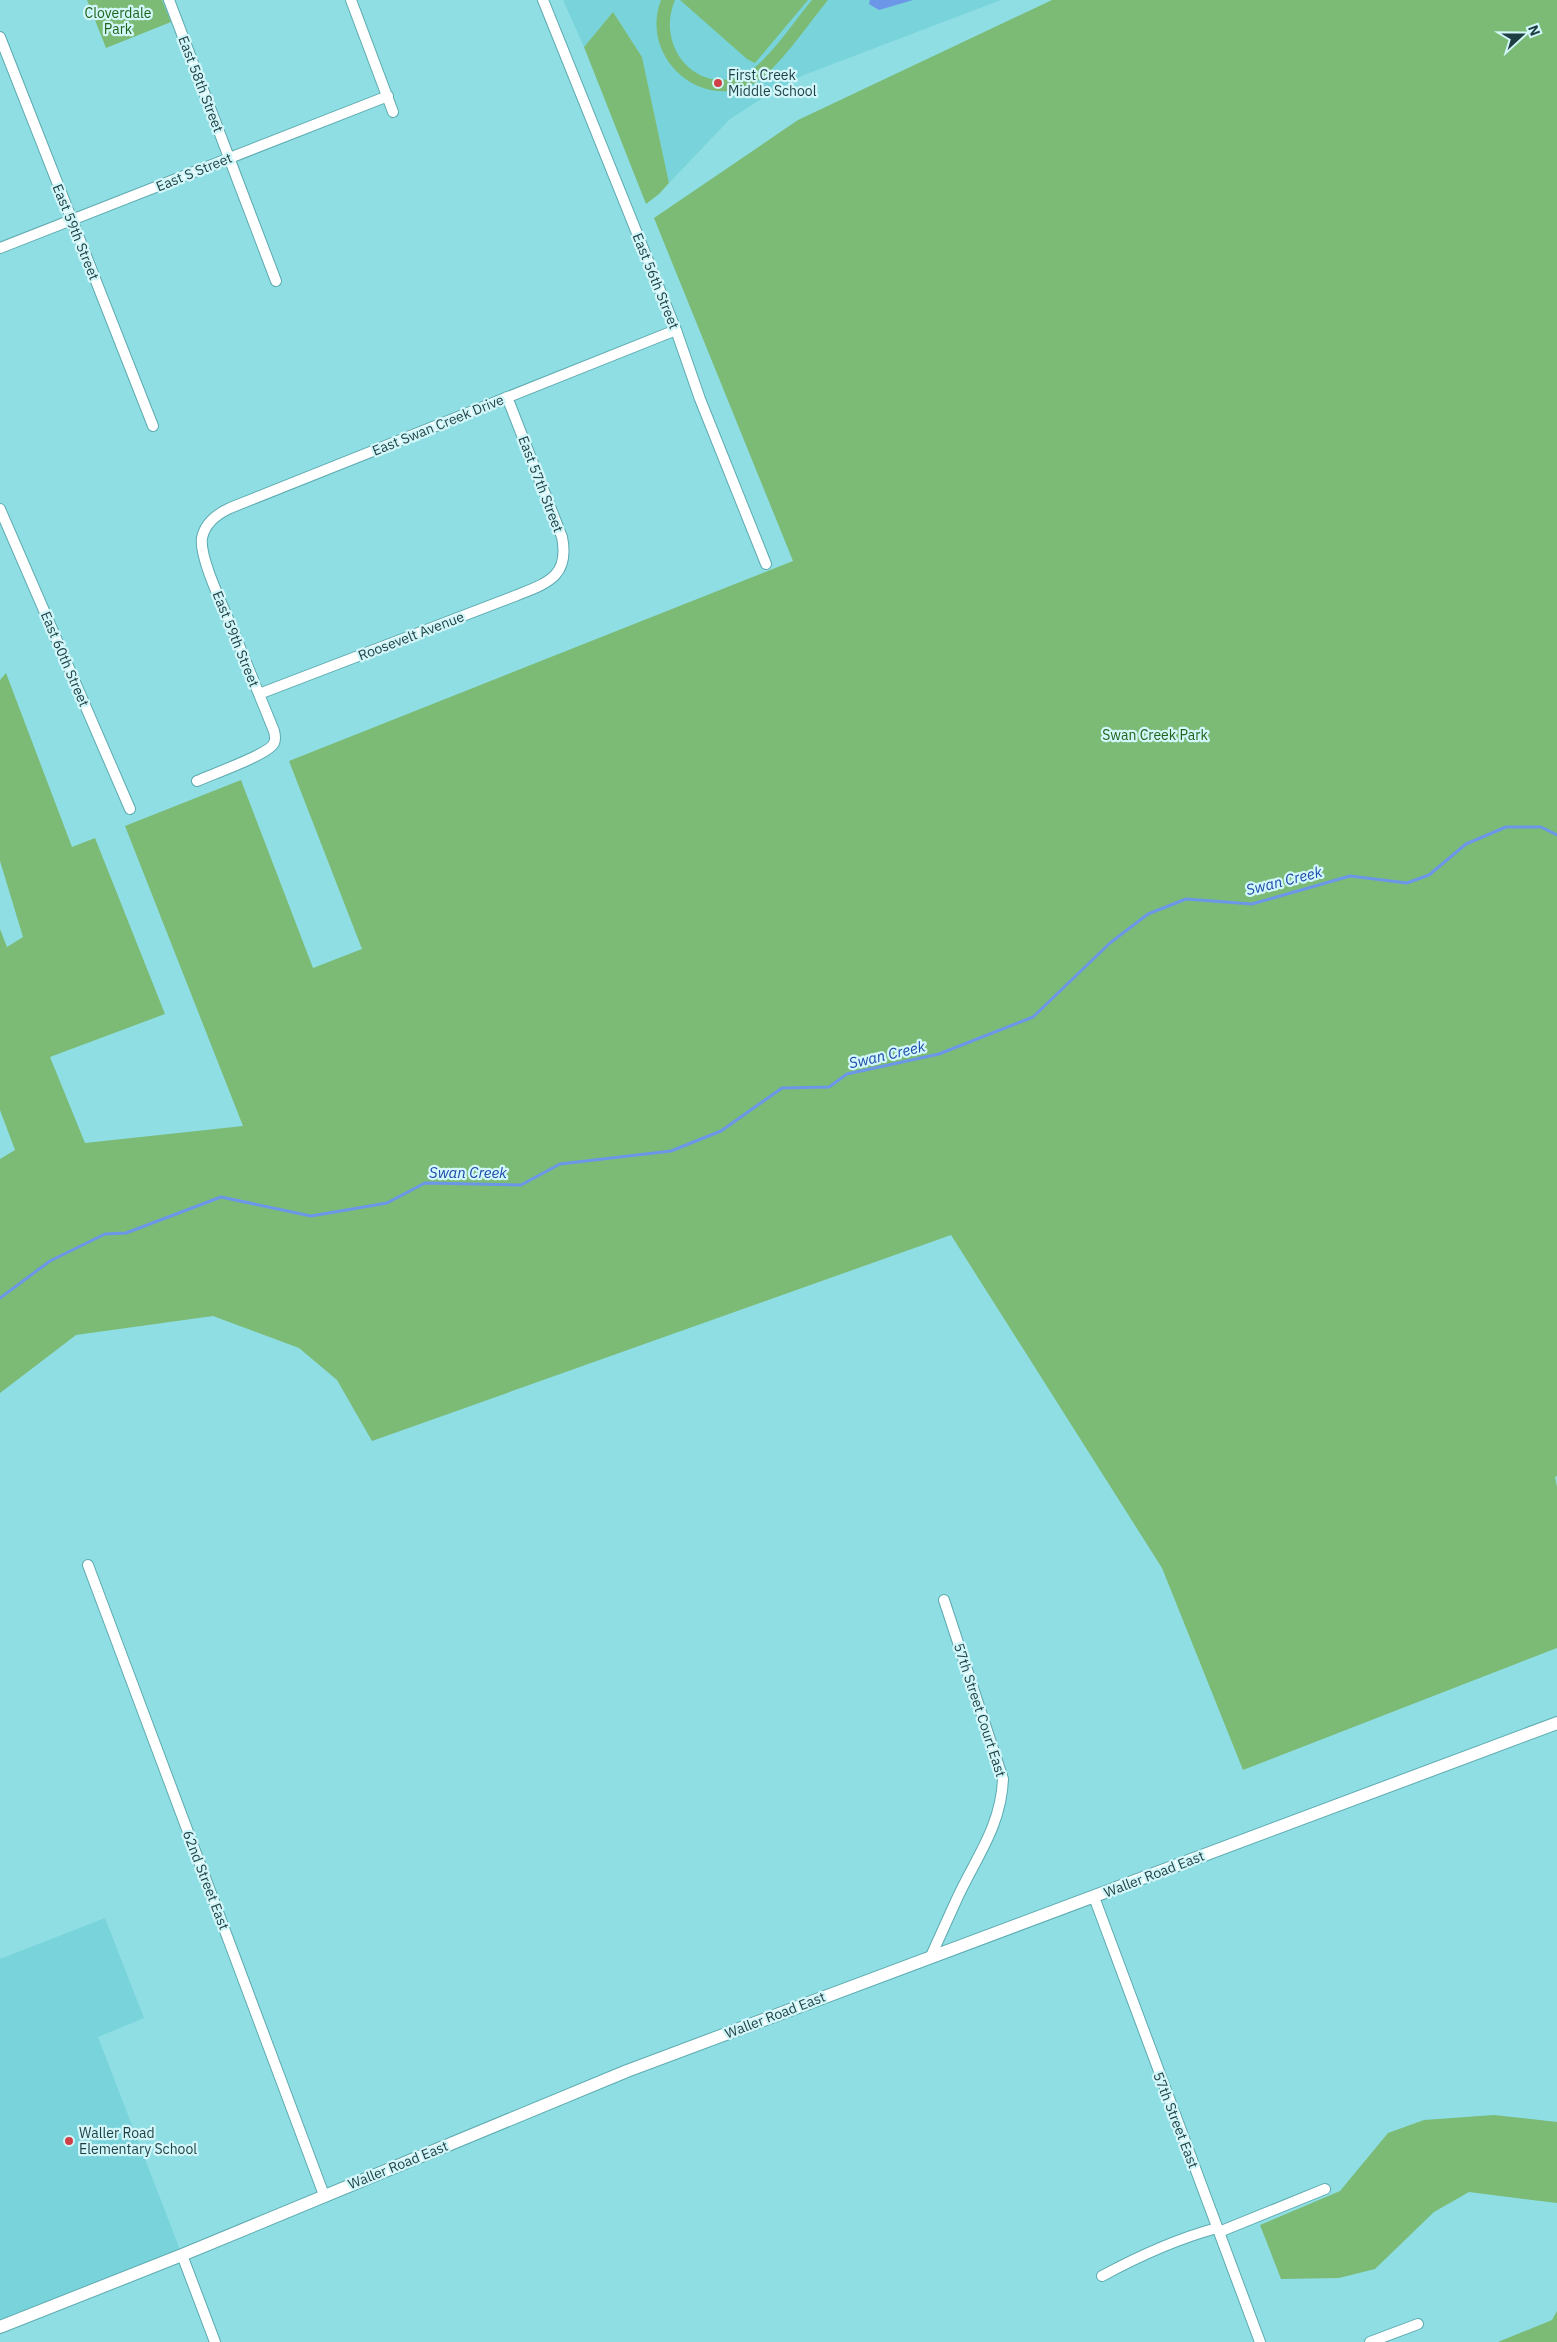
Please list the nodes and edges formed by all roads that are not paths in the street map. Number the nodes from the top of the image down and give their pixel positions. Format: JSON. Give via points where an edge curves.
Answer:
{"nodes":[{"id":1,"x":169,"y":0,"type":"edge"},
{"id":2,"x":352,"y":0,"type":"edge"},
{"id":3,"x":543,"y":0,"type":"edge"},
{"id":4,"x":0,"y":36,"type":"edge"},
{"id":5,"x":388,"y":96,"type":"junction"},
{"id":6,"x":393,"y":112,"type":"dead end"},
{"id":7,"x":229,"y":158,"type":"junction"},
{"id":8,"x":71,"y":220,"type":"junction"},
{"id":9,"x":0,"y":248,"type":"edge"},
{"id":10,"x":276,"y":281,"type":"dead end"},
{"id":11,"x":676,"y":330,"type":"junction"},
{"id":12,"x":507,"y":397,"type":"junction"},
{"id":13,"x":153,"y":426,"type":"dead end"},
{"id":14,"x":0,"y":509,"type":"edge"},
{"id":15,"x":206,"y":528,"type":"joint"},
{"id":16,"x":766,"y":564,"type":"dead end"},
{"id":17,"x":559,"y":571,"type":"joint"},
{"id":18,"x":259,"y":694,"type":"junction"},
{"id":19,"x":197,"y":780,"type":"dead end"},
{"id":20,"x":130,"y":809,"type":"dead end"},
{"id":21,"x":88,"y":1565,"type":"dead end"},
{"id":22,"x":944,"y":1600,"type":"dead end"},
{"id":23,"x":1557,"y":1723,"type":"edge"},
{"id":24,"x":1094,"y":1897,"type":"junction"},
{"id":25,"x":931,"y":1956,"type":"junction"},
{"id":26,"x":1325,"y":2189,"type":"dead end"},
{"id":27,"x":324,"y":2195,"type":"junction"},
{"id":28,"x":1218,"y":2230,"type":"junction"},
{"id":29,"x":182,"y":2255,"type":"junction"},
{"id":30,"x":1102,"y":2276,"type":"dead end"},
{"id":31,"x":1418,"y":2324,"type":"dead end"},
{"id":32,"x":0,"y":2327,"type":"edge"},
{"id":33,"x":215,"y":2342,"type":"edge"},
{"id":34,"x":1260,"y":2342,"type":"edge"},
{"id":35,"x":1370,"y":2342,"type":"edge"}],
"edges":[{"from":1,"to":7,"type":"street","name":"East 58th Street"},
{"from":2,"to":5,"type":"street"},
{"from":3,"to":11,"type":"street","name":"East 56th Street"},
{"from":4,"to":8,"type":"street","name":"East 59th Street"},
{"from":5,"to":6,"type":"street"},
{"from":5,"to":7,"type":"street","name":"East S Street"},
{"from":7,"to":8,"type":"street","name":"East S Street"},
{"from":7,"to":10,"type":"street","name":"East 58th Street"},
{"from":8,"to":9,"type":"street","name":"East S Street"},
{"from":8,"to":13,"type":"street","name":"East 59th Street"},
{"from":11,"to":12,"type":"street","name":"East Swan Creek Drive"},
{"from":11,"to":16,"type":"street","name":"East 56th Street"},
{"from":12,"to":15,"type":"street","name":"East Swan Creek Drive","via":[[230,508],[216,516]]},
{"from":12,"to":17,"type":"street","name":"East 57th Street","via":[[562,537],[565,555]]},
{"from":14,"to":20,"type":"street","name":"East 60th Street"},
{"from":15,"to":18,"type":"street","name":"East 59th Street","via":[[202,540],[204,556]]},
{"from":17,"to":18,"type":"street","name":"Roosevelt Avenue","via":[[544,583],[515,596]]},
{"from":18,"to":19,"type":"street","name":"East 59th Street","via":[[275,742],[256,756]]},
{"from":21,"to":27,"type":"street","name":"62nd Street East"},
{"from":22,"to":25,"type":"street","name":"57th Street Court East","via":[[1003,1779],[1003,1799],[995,1824]]},
{"from":23,"to":24,"type":"street","name":"Waller Road East"},
{"from":24,"to":25,"type":"street","name":"Waller Road East"},
{"from":24,"to":28,"type":"street","name":"57th Street East"},
{"from":25,"to":27,"type":"street","name":"Waller Road East","via":[[627,2071]]},
{"from":26,"to":28,"type":"street"},
{"from":27,"to":29,"type":"street","name":"Waller Road East"},
{"from":28,"to":30,"type":"street","via":[[1190,2235]]},
{"from":28,"to":34,"type":"street","name":"57th Street East"},
{"from":29,"to":32,"type":"street","name":"Waller Road East"},
{"from":29,"to":33,"type":"street"},
{"from":31,"to":35,"type":"street"}]}
